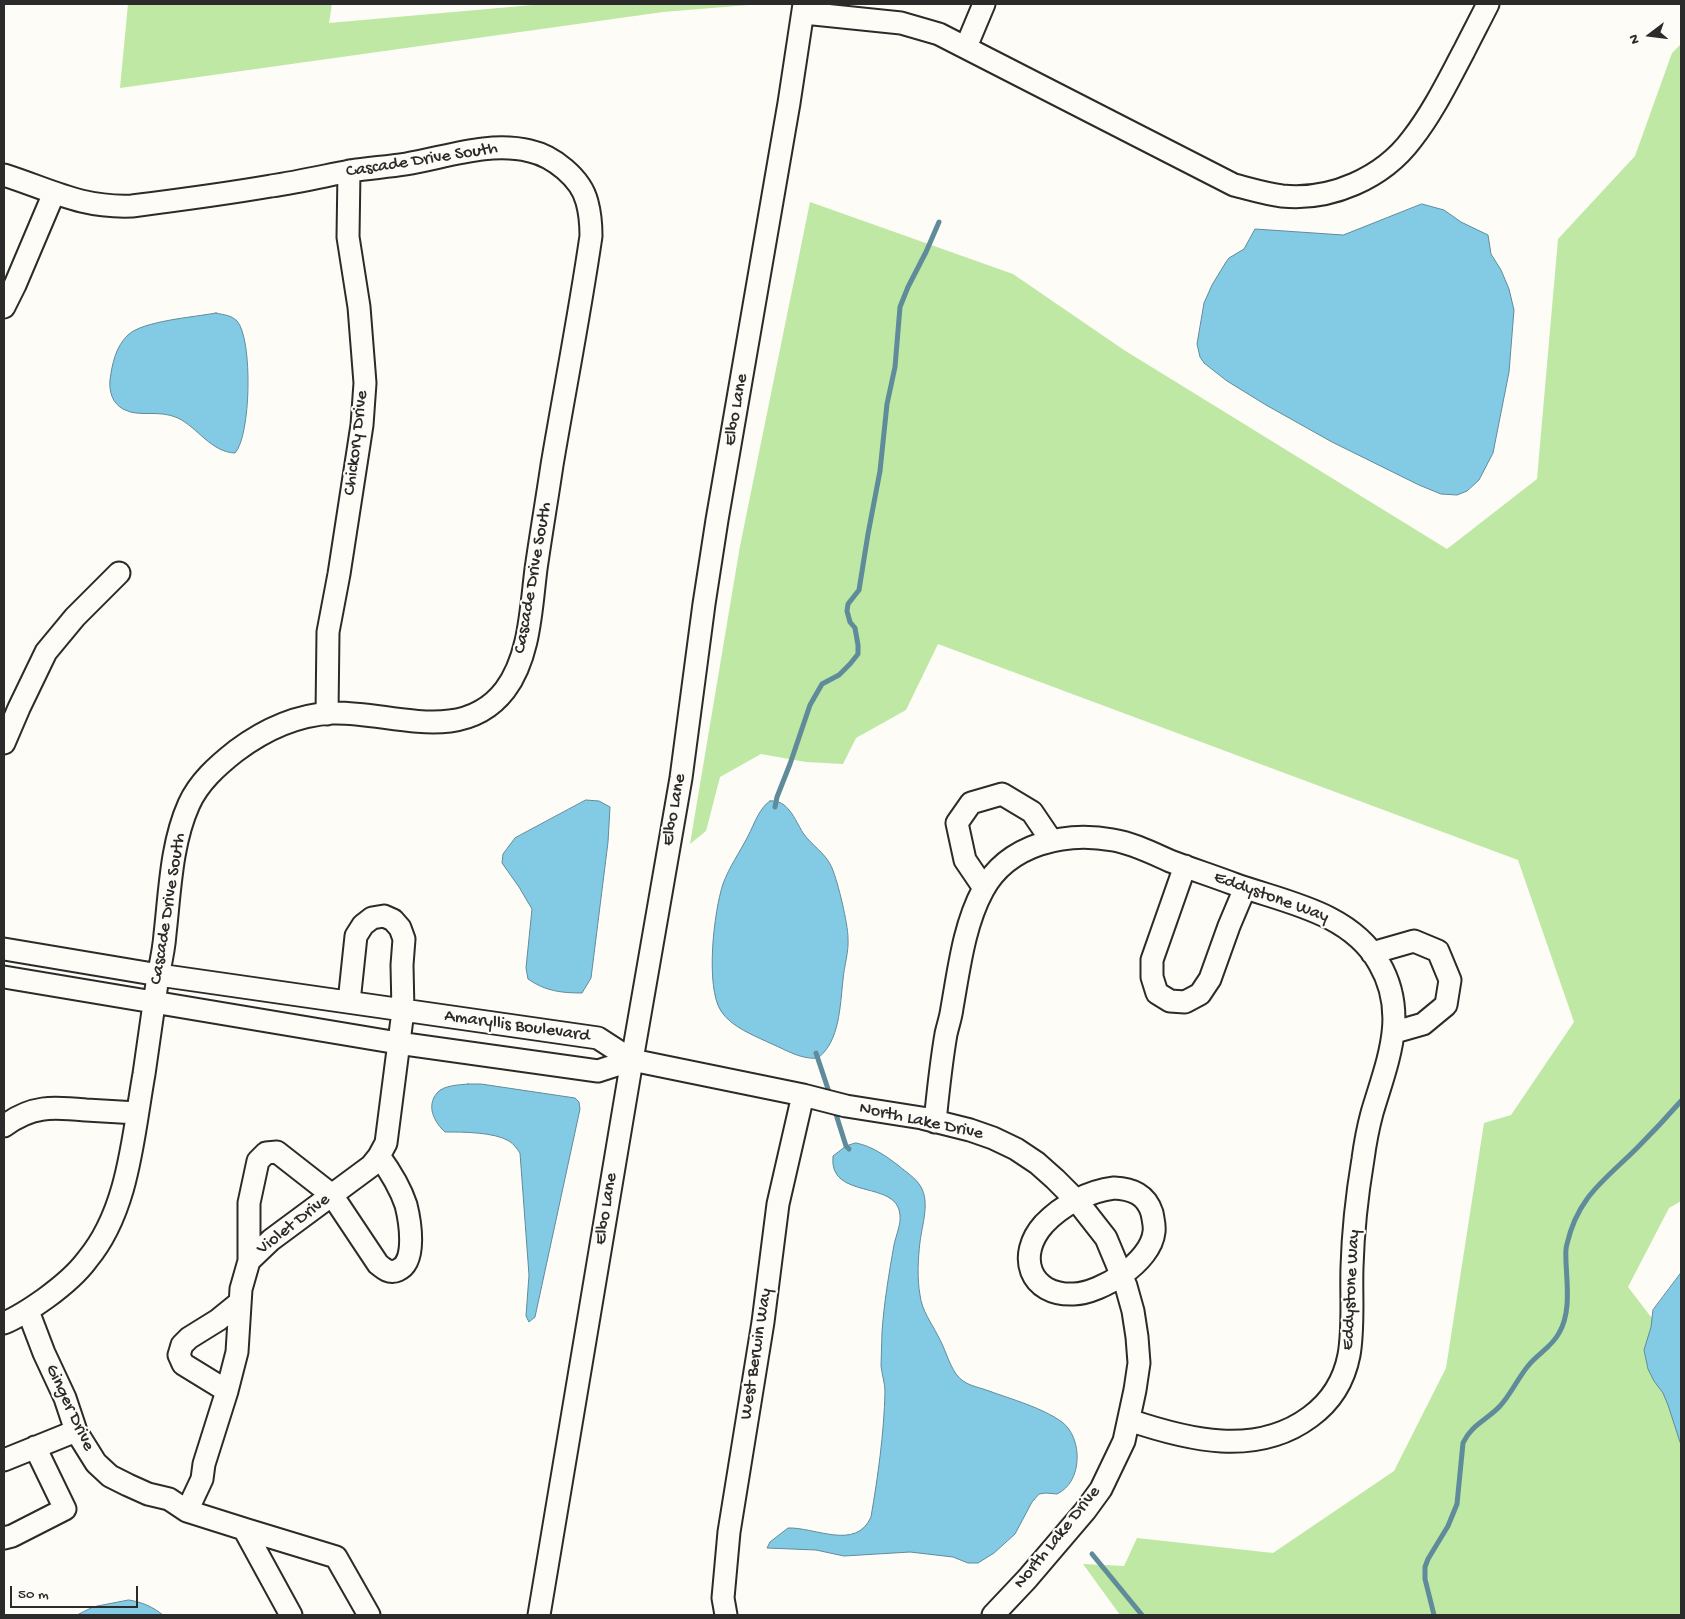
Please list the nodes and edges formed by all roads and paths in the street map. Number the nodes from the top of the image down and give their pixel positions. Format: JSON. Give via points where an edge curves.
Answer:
{"nodes":[{"id":1,"x":984,"y":4,"type":"edge"},
{"id":2,"x":1488,"y":4,"type":"edge"},
{"id":3,"x":804,"y":8,"type":"edge"},
{"id":4,"x":966,"y":47,"type":"junction"},
{"id":5,"x":349,"y":172,"type":"junction"},
{"id":6,"x":4,"y":175,"type":"edge"},
{"id":7,"x":54,"y":194,"type":"junction"},
{"id":8,"x":4,"y":308,"type":"edge"},
{"id":9,"x":119,"y":572,"type":"dead end"},
{"id":10,"x":327,"y":714,"type":"junction"},
{"id":11,"x":4,"y":743,"type":"edge"},
{"id":12,"x":1051,"y":840,"type":"junction"},
{"id":13,"x":1185,"y":866,"type":"junction"},
{"id":14,"x":984,"y":888,"type":"junction"},
{"id":15,"x":1245,"y":888,"type":"junction"},
{"id":16,"x":4,"y":949,"type":"edge"},
{"id":17,"x":1372,"y":953,"type":"junction"},
{"id":18,"x":158,"y":974,"type":"junction"},
{"id":19,"x":4,"y":977,"type":"edge"},
{"id":20,"x":155,"y":1002,"type":"junction"},
{"id":21,"x":348,"y":1002,"type":"junction"},
{"id":22,"x":403,"y":1011,"type":"junction"},
{"id":23,"x":1395,"y":1032,"type":"junction"},
{"id":24,"x":398,"y":1043,"type":"junction"},
{"id":25,"x":632,"y":1060,"type":"junction"},
{"id":26,"x":803,"y":1095,"type":"junction"},
{"id":27,"x":137,"y":1114,"type":"junction"},
{"id":28,"x":935,"y":1122,"type":"junction"},
{"id":29,"x":4,"y":1126,"type":"edge"},
{"id":30,"x":380,"y":1156,"type":"junction"},
{"id":31,"x":332,"y":1195,"type":"junction"},
{"id":32,"x":1077,"y":1201,"type":"junction"},
{"id":33,"x":249,"y":1261,"type":"junction"},
{"id":34,"x":1122,"y":1274,"type":"junction"},
{"id":35,"x":239,"y":1303,"type":"junction"},
{"id":36,"x":28,"y":1311,"type":"junction"},
{"id":37,"x":4,"y":1323,"type":"edge"},
{"id":38,"x":227,"y":1390,"type":"junction"},
{"id":39,"x":1129,"y":1420,"type":"junction"},
{"id":40,"x":76,"y":1431,"type":"junction"},
{"id":41,"x":35,"y":1447,"type":"junction"},
{"id":42,"x":4,"y":1460,"type":"edge"},
{"id":43,"x":187,"y":1511,"type":"junction"},
{"id":44,"x":244,"y":1529,"type":"junction"},
{"id":45,"x":4,"y":1538,"type":"edge"},
{"id":46,"x":290,"y":1615,"type":"edge"},
{"id":47,"x":369,"y":1615,"type":"edge"},
{"id":48,"x":539,"y":1615,"type":"edge"},
{"id":49,"x":724,"y":1615,"type":"edge"},
{"id":50,"x":993,"y":1615,"type":"edge"}],
"edges":[{"from":1,"to":4,"type":"street"},
{"from":2,"to":4,"type":"street","via":[[1452,75],[1411,141],[1395,158],[1354,184],[1308,196],[1284,196],[1234,185]]},
{"from":3,"to":4,"type":"street","via":[[901,23],[939,34]]},
{"from":3,"to":25,"type":"street","name":"Elbo Lane","via":[[717,520],[681,778]]},
{"from":5,"to":7,"type":"street","name":"Cascade Drive South","via":[[132,206],[96,205]]},
{"from":5,"to":10,"type":"street","name":"Chickory Drive","via":[[348,237],[360,316],[365,383],[362,425],[328,632]]},
{"from":5,"to":10,"type":"street","name":"Cascade Drive South","via":[[490,148],[530,151],[564,169],[577,184],[587,200],[591,236],[530,615],[515,676],[489,706],[452,721],[424,722]]},
{"from":6,"to":7,"type":"street","name":"Cascade Drive South"},
{"from":7,"to":8,"type":"street"},
{"from":9,"to":11,"type":"street","via":[[46,652]]},
{"from":10,"to":18,"type":"street","name":"Cascade Drive South","via":[[296,719],[259,736],[227,758],[200,785],[184,816],[176,849],[164,950]]},
{"from":12,"to":13,"type":"street","name":"Eddystone Way","via":[[1071,836],[1114,840]]},
{"from":12,"to":14,"type":"street","name":"Eddystone Way","via":[[1013,857]]},
{"from":12,"to":14,"type":"street","via":[[1032,812],[1002,794],[971,803],[957,823],[965,860]]},
{"from":13,"to":15,"type":"street","name":"Eddystone Way"},
{"from":13,"to":15,"type":"street","via":[[1152,960],[1152,977],[1157,992],[1170,1001],[1185,1002],[1200,994],[1210,979]]},
{"from":14,"to":28,"type":"street","name":"Eddystone Way","via":[[970,926],[955,990]]},
{"from":15,"to":17,"type":"street","name":"Eddystone Way","via":[[1335,921],[1352,932]]},
{"from":16,"to":18,"type":"street","name":"Amaryllis Boulevard"},
{"from":17,"to":23,"type":"street","name":"Eddystone Way","via":[[1386,977],[1395,1013]]},
{"from":17,"to":23,"type":"street","via":[[1414,941],[1438,951],[1450,980],[1446,1005],[1423,1024]]},
{"from":18,"to":20,"type":"street","name":"Cascade Drive South"},
{"from":18,"to":21,"type":"street","name":"Amaryllis Boulevard"},
{"from":19,"to":20,"type":"street","name":"Amaryllis Boulevard"},
{"from":20,"to":24,"type":"street","name":"Amaryllis Boulevard"},
{"from":20,"to":27,"type":"street","name":"Cascade Drive South"},
{"from":21,"to":22,"type":"street","name":"Amaryllis Boulevard"},
{"from":21,"to":22,"type":"street","via":[[356,936],[372,918],[384,916],[400,928],[404,939]]},
{"from":22,"to":24,"type":"street"},
{"from":22,"to":25,"type":"street","name":"Amaryllis Boulevard","via":[[598,1038]]},
{"from":23,"to":39,"type":"street","name":"Eddystone Way","via":[[1363,1154],[1352,1264],[1349,1356],[1335,1393],[1306,1420],[1269,1437],[1249,1441],[1211,1441],[1161,1431]]},
{"from":24,"to":25,"type":"street","name":"Amaryllis Boulevard","via":[[598,1071]]},
{"from":24,"to":30,"type":"street","via":[[386,1143]]},
{"from":25,"to":26,"type":"street","name":"North Lake Drive"},
{"from":25,"to":48,"type":"street","name":"Elbo Lane"},
{"from":26,"to":28,"type":"street","name":"North Lake Drive"},
{"from":26,"to":49,"type":"street","name":"West Berwin Way","via":[[778,1204],[763,1322],[729,1532]]},
{"from":27,"to":29,"type":"street","via":[[59,1107],[24,1114]]},
{"from":27,"to":36,"type":"street","name":"Cascade Drive South","via":[[123,1185],[99,1243],[88,1260],[60,1288]]},
{"from":28,"to":32,"type":"street","name":"North Lake Drive","via":[[978,1133],[1016,1149]]},
{"from":30,"to":31,"type":"street","name":"Violet Drive"},
{"from":30,"to":31,"type":"street","via":[[394,1178],[408,1214],[410,1255],[406,1265],[397,1271],[386,1271],[378,1264]]},
{"from":31,"to":33,"type":"street","name":"Violet Drive","via":[[260,1249]]},
{"from":31,"to":33,"type":"street","via":[[277,1152],[266,1153],[258,1161],[249,1203]]},
{"from":32,"to":34,"type":"street","name":"North Lake Drive","via":[[1106,1238]]},
{"from":32,"to":34,"type":"street","via":[[1114,1188],[1136,1192],[1145,1199],[1152,1215],[1154,1233],[1143,1256]]},
{"from":32,"to":34,"type":"street","via":[[1044,1225],[1031,1248],[1032,1274],[1051,1292],[1064,1294],[1089,1291]]},
{"from":33,"to":35,"type":"street","name":"Violet Drive"},
{"from":34,"to":39,"type":"street","name":"North Lake Drive","via":[[1133,1312],[1139,1363]]},
{"from":35,"to":38,"type":"street","name":"Violet Drive","via":[[236,1352]]},
{"from":35,"to":38,"type":"street","via":[[189,1338],[179,1355],[183,1364]]},
{"from":36,"to":37,"type":"street","name":"Cascade Drive South"},
{"from":36,"to":40,"type":"street","name":"Ginger Drive"},
{"from":38,"to":43,"type":"street","name":"Violet Drive","via":[[202,1479]]},
{"from":39,"to":50,"type":"street","name":"North Lake Drive","via":[[1124,1441],[1101,1489],[1067,1534]]},
{"from":40,"to":41,"type":"street"},
{"from":40,"to":43,"type":"street","name":"Ginger Drive","via":[[96,1463],[110,1476],[169,1500]]},
{"from":41,"to":42,"type":"street"},
{"from":41,"to":45,"type":"street","via":[[65,1509]]},
{"from":43,"to":44,"type":"street","name":"Ginger Drive"},
{"from":44,"to":46,"type":"street"},
{"from":44,"to":47,"type":"street","name":"Ginger Drive","via":[[336,1557]]}]}
